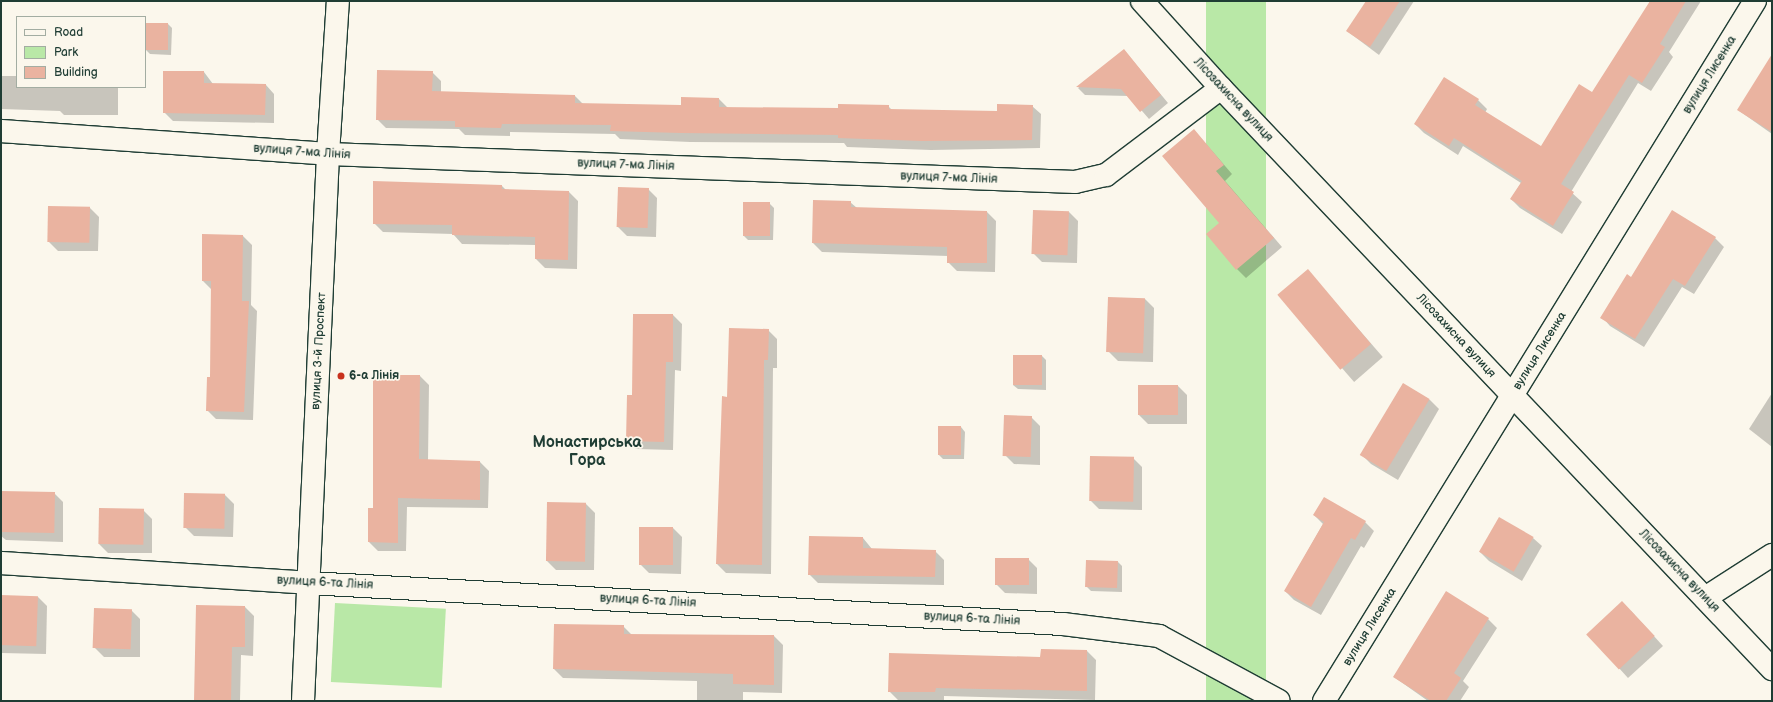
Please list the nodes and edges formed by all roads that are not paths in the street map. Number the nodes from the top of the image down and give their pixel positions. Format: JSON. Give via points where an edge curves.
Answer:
{"nodes":[{"id":1,"x":338,"y":1,"type":"edge"},
{"id":2,"x":1142,"y":1,"type":"edge"},
{"id":3,"x":1755,"y":1,"type":"edge"},
{"id":4,"x":1221,"y":88,"type":"junction"},
{"id":5,"x":1,"y":131,"type":"edge"},
{"id":6,"x":328,"y":154,"type":"junction"},
{"id":7,"x":1512,"y":396,"type":"junction"},
{"id":8,"x":1772,"y":555,"type":"edge"},
{"id":9,"x":1,"y":563,"type":"edge"},
{"id":10,"x":308,"y":583,"type":"junction"},
{"id":11,"x":1705,"y":598,"type":"junction"},
{"id":12,"x":1772,"y":669,"type":"edge"},
{"id":13,"x":303,"y":701,"type":"edge"},
{"id":14,"x":1279,"y":701,"type":"edge"},
{"id":15,"x":1324,"y":701,"type":"edge"}],
"edges":[{"from":1,"to":6,"type":"street","name":"вулиця 3-й Проспект"},
{"from":2,"to":4,"type":"street","name":"Лісозахисна вулиця"},
{"from":3,"to":7,"type":"street","name":"вулиця Лисенка"},
{"from":4,"to":6,"type":"street","name":"вулиця 7-ма Лінія","via":[[1106,175],[1075,182]]},
{"from":4,"to":7,"type":"street","name":"Лісозахисна вулиця"},
{"from":5,"to":6,"type":"street","name":"вулиця 7-ма Лінія"},
{"from":6,"to":10,"type":"street","name":"вулиця 3-й Проспект"},
{"from":7,"to":11,"type":"street","name":"Лісозахисна вулиця"},
{"from":7,"to":15,"type":"street","name":"вулиця Лисенка"},
{"from":8,"to":11,"type":"street"},
{"from":9,"to":10,"type":"street","name":"вулиця 6-та Лінія"},
{"from":10,"to":13,"type":"street","name":"вулиця 3-й Проспект"},
{"from":10,"to":14,"type":"street","name":"вулиця 6-та Лінія","via":[[1055,624],[1159,636]]},
{"from":11,"to":12,"type":"street","name":"Лісозахисна вулиця"}]}
